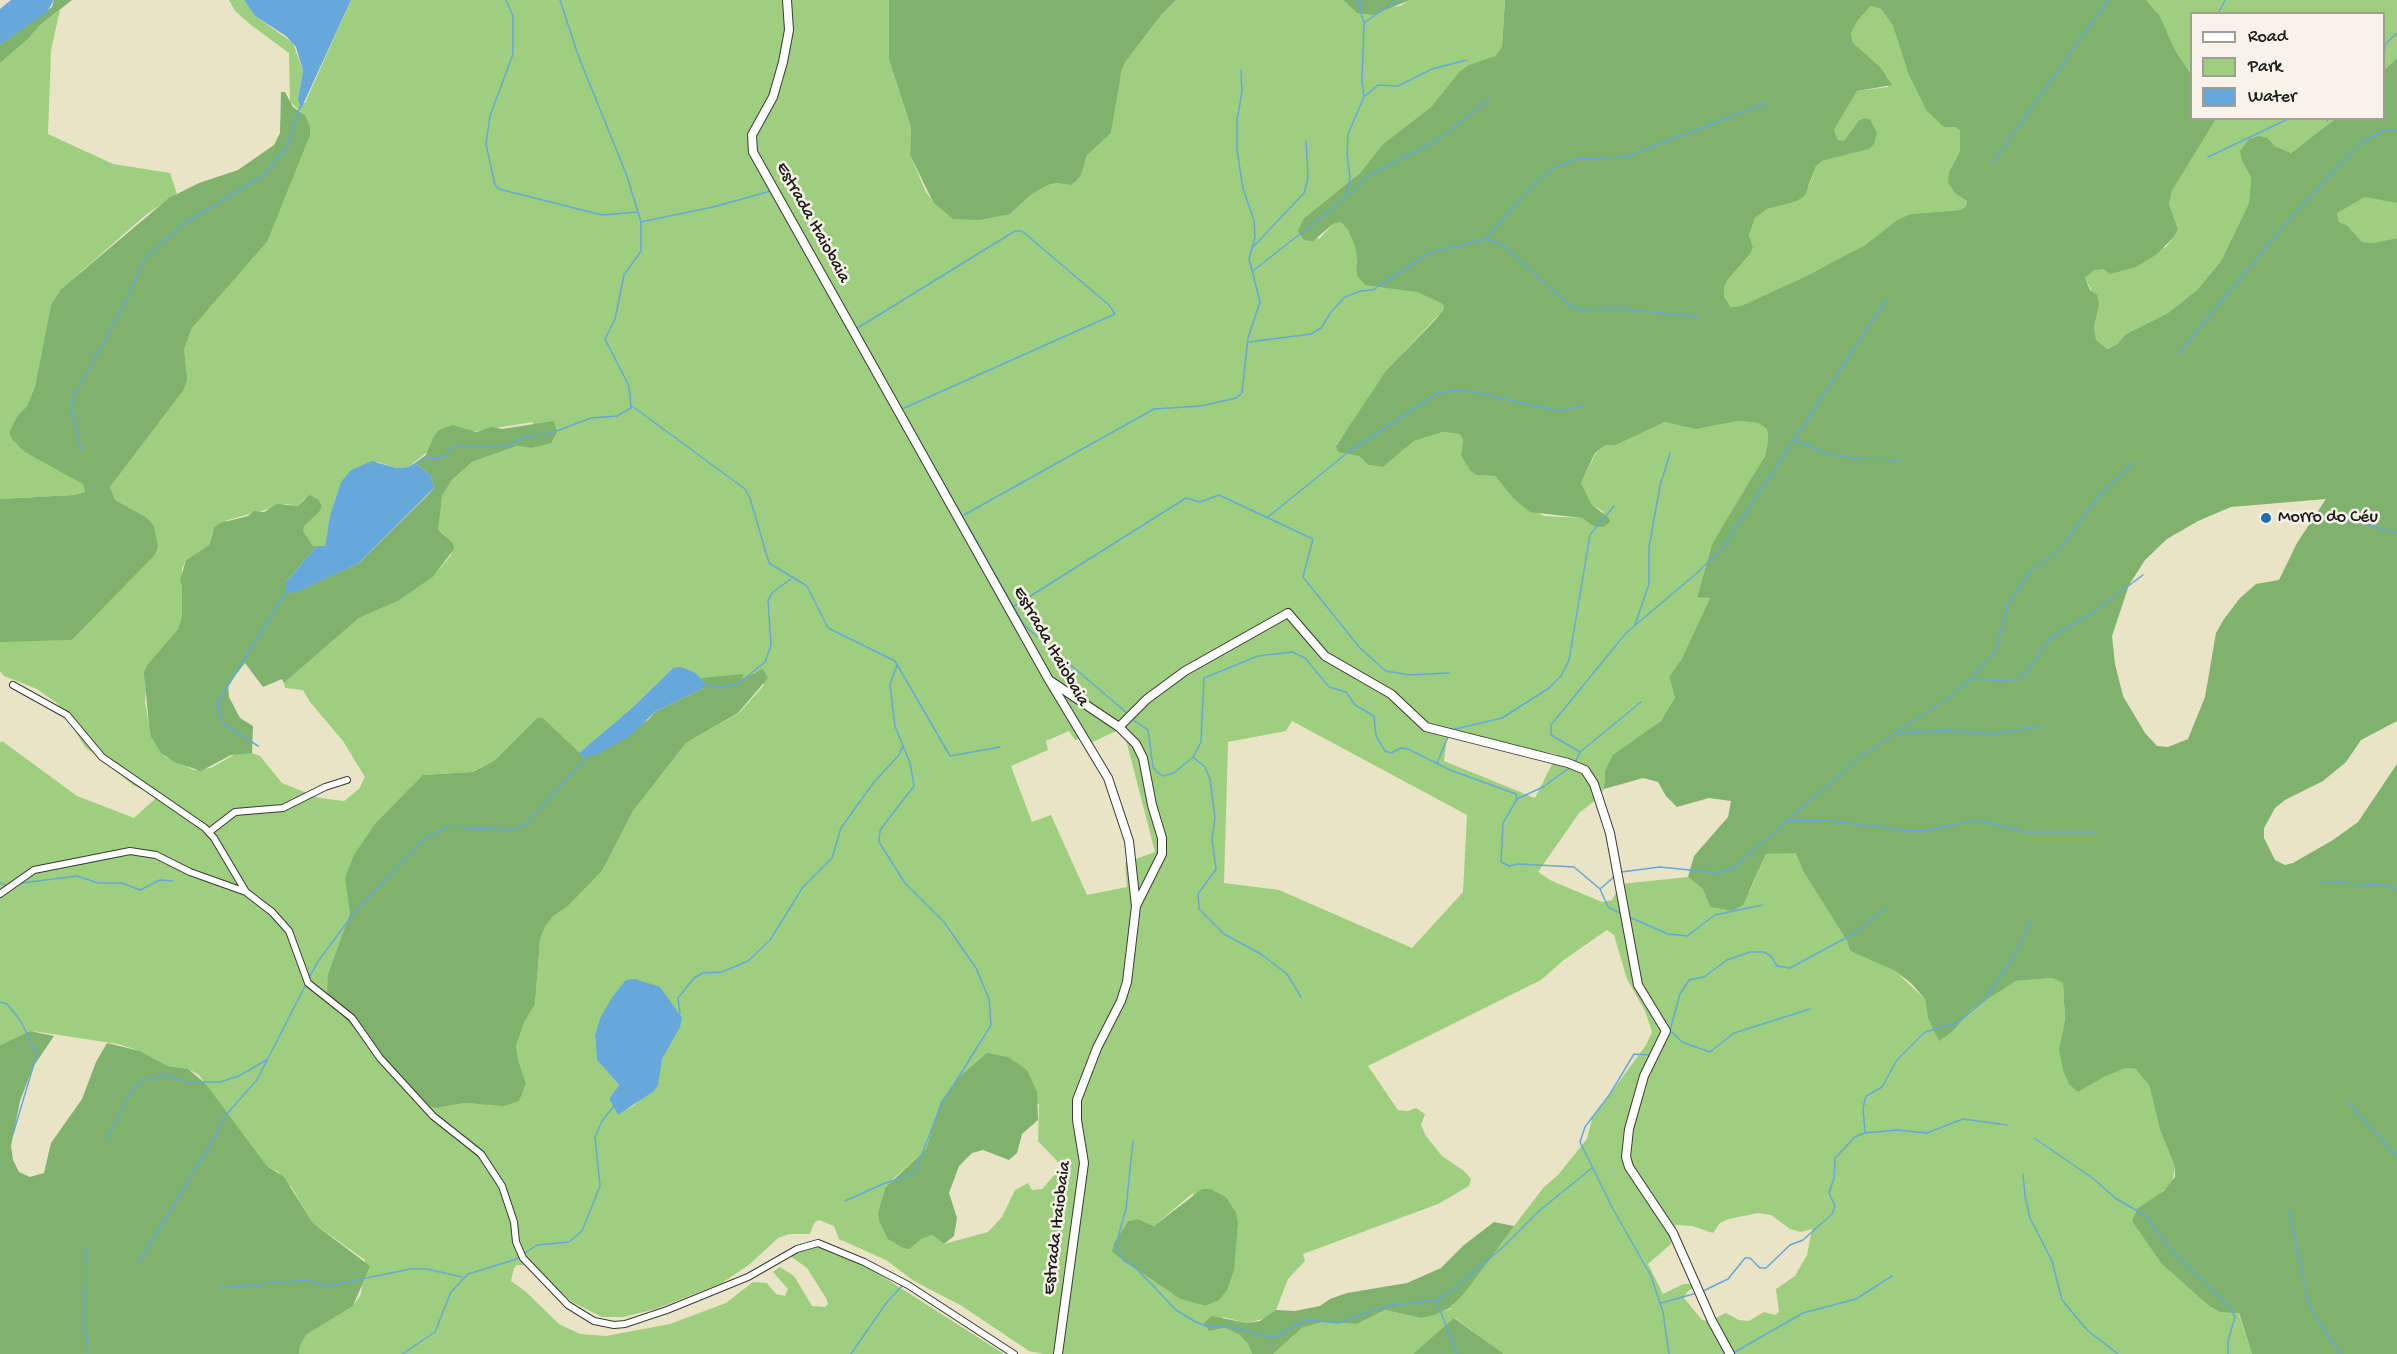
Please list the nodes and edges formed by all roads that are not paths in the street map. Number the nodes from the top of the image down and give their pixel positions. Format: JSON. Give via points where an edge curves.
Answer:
{"nodes":[{"id":1,"x":787,"y":0,"type":"edge"},
{"id":2,"x":1049,"y":681,"type":"junction"},
{"id":3,"x":13,"y":685,"type":"dead end"},
{"id":4,"x":1119,"y":727,"type":"junction"},
{"id":5,"x":347,"y":780,"type":"dead end"},
{"id":6,"x":209,"y":832,"type":"junction"},
{"id":7,"x":246,"y":892,"type":"junction"},
{"id":8,"x":0,"y":894,"type":"edge"},
{"id":9,"x":1136,"y":906,"type":"junction"},
{"id":10,"x":1014,"y":1354,"type":"edge"},
{"id":11,"x":1058,"y":1354,"type":"edge"},
{"id":12,"x":1730,"y":1354,"type":"edge"}],
"edges":[{"from":1,"to":2,"type":"street","name":"Estrada Itaiobaia","via":[[789,30],[783,62],[773,97],[752,135],[753,152]]},
{"from":2,"to":4,"type":"street"},
{"from":2,"to":9,"type":"street","name":"Estrada Itaiobaia","via":[[1116,795],[1130,841]]},
{"from":3,"to":6,"type":"street","via":[[67,715],[102,757]]},
{"from":4,"to":9,"type":"street","via":[[1140,751],[1162,838],[1162,855]]},
{"from":4,"to":12,"type":"street","via":[[1147,699],[1185,671],[1288,613],[1325,656],[1391,694],[1426,727],[1585,770],[1594,784],[1610,832],[1638,985],[1666,1030],[1644,1076],[1629,1129],[1626,1157],[1673,1233]]},
{"from":5,"to":6,"type":"street","via":[[284,808],[235,812]]},
{"from":6,"to":7,"type":"street"},
{"from":7,"to":8,"type":"street","via":[[156,855],[130,851],[34,870]]},
{"from":7,"to":10,"type":"street","via":[[289,931],[308,983],[352,1018],[406,1088],[487,1162],[510,1206],[518,1249],[580,1315],[604,1324],[625,1324],[714,1292],[797,1249],[818,1243],[908,1285]]},
{"from":9,"to":11,"type":"street","name":"Estrada Itaiobaia","via":[[1125,992],[1077,1100],[1084,1163]]}]}
